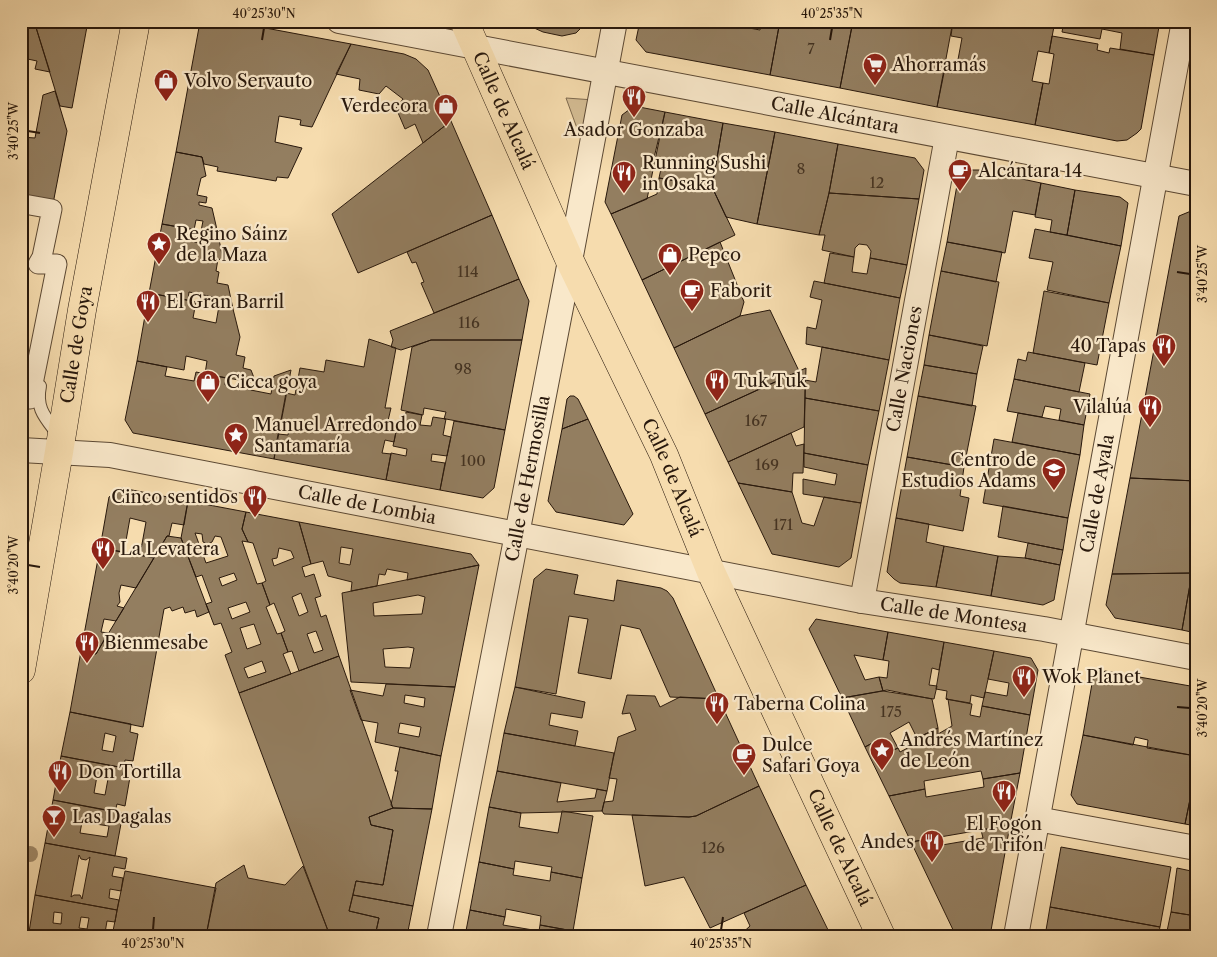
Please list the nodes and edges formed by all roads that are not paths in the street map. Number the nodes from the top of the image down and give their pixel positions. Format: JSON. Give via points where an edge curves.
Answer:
{"nodes":[{"id":1,"x":136,"y":21,"type":"edge"},
{"id":2,"x":339,"y":21,"type":"edge"},
{"id":3,"x":464,"y":21,"type":"edge"},
{"id":4,"x":615,"y":21,"type":"edge"},
{"id":5,"x":1184,"y":21,"type":"edge"},
{"id":6,"x":476,"y":47,"type":"junction"},
{"id":7,"x":606,"y":72,"type":"junction"},
{"id":8,"x":947,"y":137,"type":"junction"},
{"id":9,"x":1155,"y":176,"type":"junction"},
{"id":10,"x":1196,"y":184,"type":"edge"},
{"id":11,"x":21,"y":202,"type":"edge"},
{"id":12,"x":570,"y":261,"type":"junction"},
{"id":13,"x":63,"y":268,"type":"dead end"},
{"id":14,"x":21,"y":397,"type":"edge"},
{"id":15,"x":60,"y":446,"type":"junction"},
{"id":16,"x":21,"y":450,"type":"edge"},
{"id":17,"x":517,"y":534,"type":"junction"},
{"id":18,"x":711,"y":572,"type":"junction"},
{"id":19,"x":862,"y":601,"type":"junction"},
{"id":20,"x":1073,"y":635,"type":"junction"},
{"id":21,"x":1196,"y":658,"type":"edge"},
{"id":22,"x":21,"y":670,"type":"edge"},
{"id":23,"x":1036,"y":819,"type":"junction"},
{"id":24,"x":1196,"y":848,"type":"edge"},
{"id":25,"x":439,"y":936,"type":"edge"},
{"id":26,"x":881,"y":936,"type":"edge"},
{"id":27,"x":1016,"y":936,"type":"edge"}],
"edges":[{"from":1,"to":15,"type":"main road","name":"Calle de Goya"},
{"from":2,"to":6,"type":"street","name":"Calle Alcántara"},
{"from":3,"to":6,"type":"main road","name":"Calle de Alcalá"},
{"from":4,"to":7,"type":"street","name":"Calle de Hermosilla"},
{"from":5,"to":9,"type":"street","name":"Calle de Ayala"},
{"from":6,"to":7,"type":"street","name":"Calle Alcántara"},
{"from":6,"to":12,"type":"main road","name":"Calle de Alcalá"},
{"from":7,"to":8,"type":"street","name":"Calle Alcántara"},
{"from":7,"to":12,"type":"street","name":"Calle de Hermosilla"},
{"from":8,"to":9,"type":"street","name":"Calle Alcántara"},
{"from":8,"to":19,"type":"street","name":"Calle Naciones"},
{"from":9,"to":10,"type":"street","name":"Calle Alcántara"},
{"from":9,"to":20,"type":"street","name":"Calle de Ayala"},
{"from":11,"to":14,"type":"street","via":[[52,209],[38,264],[57,264],[30,398]]},
{"from":12,"to":17,"type":"street","name":"Calle de Hermosilla"},
{"from":12,"to":18,"type":"main road","name":"Calle de Alcalá","via":[[664,455]]},
{"from":13,"to":15,"type":"lane","via":[[38,394],[40,410]]},
{"from":15,"to":16,"type":"street","name":"Calle de Lombia"},
{"from":15,"to":17,"type":"street","name":"Calle de Lombia"},
{"from":15,"to":22,"type":"main road","name":"Calle de Goya"},
{"from":17,"to":18,"type":"street","name":"Calle de Lombia"},
{"from":17,"to":25,"type":"street","name":"Calle de Hermosilla"},
{"from":18,"to":19,"type":"street","name":"Calle de Montesa"},
{"from":18,"to":26,"type":"main road","name":"Calle de Alcalá"},
{"from":19,"to":20,"type":"street","name":"Calle de Montesa"},
{"from":20,"to":21,"type":"street","name":"Calle de Montesa"},
{"from":20,"to":23,"type":"street","name":"Calle de Ayala"},
{"from":23,"to":24,"type":"street"},
{"from":23,"to":27,"type":"street","name":"Calle de Ayala"}]}
